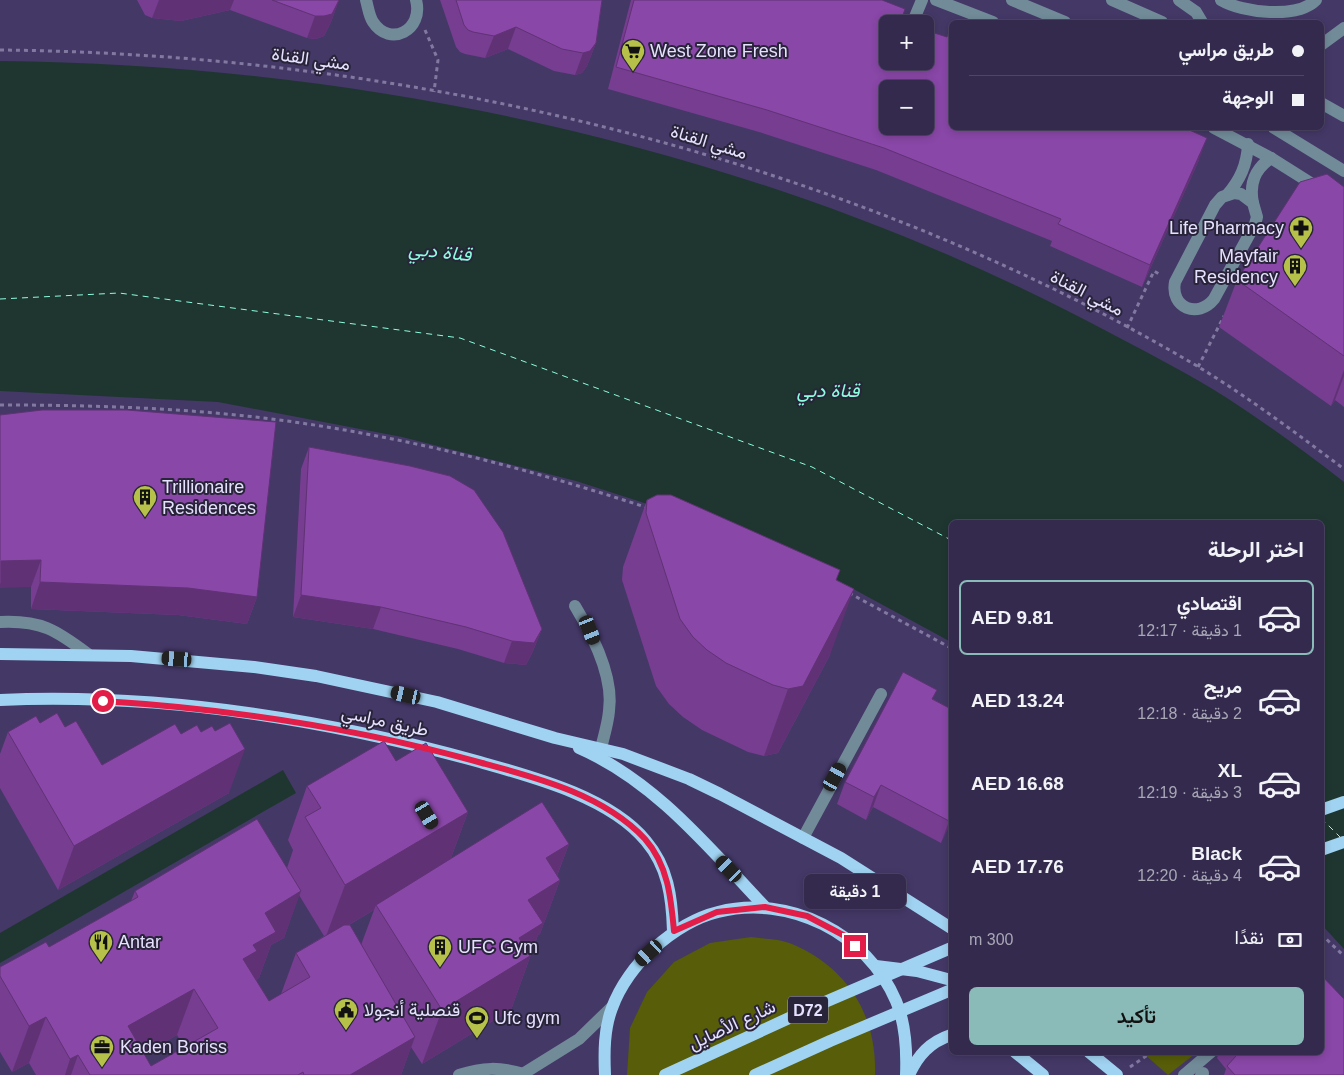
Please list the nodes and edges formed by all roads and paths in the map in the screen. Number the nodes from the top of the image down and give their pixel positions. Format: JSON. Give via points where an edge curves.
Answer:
{"nodes":[{"id":1,"x":366,"y":0,"type":"edge"},
{"id":2,"x":416,"y":0,"type":"edge"},
{"id":3,"x":922,"y":0,"type":"edge"},
{"id":4,"x":936,"y":0,"type":"edge"},
{"id":5,"x":1012,"y":0,"type":"edge"},
{"id":6,"x":1112,"y":0,"type":"edge"},
{"id":7,"x":1179,"y":0,"type":"edge"},
{"id":8,"x":1221,"y":0,"type":"edge"},
{"id":9,"x":1316,"y":0,"type":"edge"},
{"id":10,"x":418,"y":14,"type":"junction"},
{"id":11,"x":916,"y":15,"type":"edge"},
{"id":12,"x":988,"y":20,"type":"edge"},
{"id":13,"x":1060,"y":20,"type":"edge"},
{"id":14,"x":1157,"y":20,"type":"edge"},
{"id":15,"x":1201,"y":20,"type":"edge"},
{"id":16,"x":1344,"y":28,"type":"edge"},
{"id":17,"x":1324,"y":43,"type":"edge"},
{"id":18,"x":0,"y":50,"type":"edge"},
{"id":19,"x":434,"y":92,"type":"junction"},
{"id":20,"x":1324,"y":105,"type":"edge"},
{"id":21,"x":1344,"y":116,"type":"edge"},
{"id":22,"x":1218,"y":130,"type":"edge"},
{"id":23,"x":1277,"y":130,"type":"edge"},
{"id":24,"x":1248,"y":144,"type":"junction"},
{"id":25,"x":1271,"y":158,"type":"junction"},
{"id":26,"x":1344,"y":171,"type":"edge"},
{"id":27,"x":1227,"y":195,"type":"junction"},
{"id":28,"x":1253,"y":203,"type":"junction"},
{"id":29,"x":1344,"y":204,"type":"edge"},
{"id":30,"x":1175,"y":282,"type":"junction"},
{"id":31,"x":1214,"y":299,"type":"junction"},
{"id":32,"x":1127,"y":328,"type":"junction"},
{"id":33,"x":1198,"y":367,"type":"junction"},
{"id":34,"x":0,"y":405,"type":"edge"},
{"id":35,"x":1344,"y":469,"type":"edge"},
{"id":36,"x":650,"y":509,"type":"edge"},
{"id":37,"x":848,"y":593,"type":"edge"},
{"id":38,"x":575,"y":606,"type":"dead end"},
{"id":39,"x":0,"y":622,"type":"edge"},
{"id":40,"x":949,"y":647,"type":"edge"},
{"id":41,"x":0,"y":654,"type":"edge"},
{"id":42,"x":88,"y":654,"type":"junction"},
{"id":43,"x":881,"y":694,"type":"dead end"},
{"id":44,"x":0,"y":700,"type":"edge"},
{"id":45,"x":380,"y":737,"type":"junction"},
{"id":46,"x":556,"y":738,"type":"junction"},
{"id":47,"x":601,"y":748,"type":"junction"},
{"id":48,"x":390,"y":754,"type":"edge"},
{"id":49,"x":1344,"y":802,"type":"edge"},
{"id":50,"x":1324,"y":809,"type":"edge"},
{"id":51,"x":803,"y":838,"type":"junction"},
{"id":52,"x":1344,"y":842,"type":"edge"},
{"id":53,"x":1324,"y":849,"type":"edge"},
{"id":54,"x":765,"y":907,"type":"junction"},
{"id":55,"x":949,"y":927,"type":"edge"},
{"id":56,"x":674,"y":931,"type":"junction"},
{"id":57,"x":1324,"y":937,"type":"edge"},
{"id":58,"x":949,"y":949,"type":"edge"},
{"id":59,"x":1344,"y":956,"type":"edge"},
{"id":60,"x":876,"y":966,"type":"junction"},
{"id":61,"x":949,"y":979,"type":"edge"},
{"id":62,"x":949,"y":991,"type":"edge"},
{"id":63,"x":612,"y":1007,"type":"junction"},
{"id":64,"x":949,"y":1036,"type":"edge"},
{"id":65,"x":1019,"y":1055,"type":"edge"},
{"id":66,"x":1094,"y":1055,"type":"edge"},
{"id":67,"x":1105,"y":1055,"type":"edge"},
{"id":68,"x":1148,"y":1055,"type":"edge"},
{"id":69,"x":1207,"y":1055,"type":"edge"},
{"id":70,"x":522,"y":1074,"type":"edge"},
{"id":71,"x":1122,"y":1074,"type":"edge"},
{"id":72,"x":459,"y":1075,"type":"edge"},
{"id":73,"x":605,"y":1075,"type":"edge"},
{"id":74,"x":666,"y":1075,"type":"edge"},
{"id":75,"x":756,"y":1075,"type":"edge"},
{"id":76,"x":908,"y":1075,"type":"edge"},
{"id":77,"x":1043,"y":1075,"type":"edge"},
{"id":78,"x":1184,"y":1075,"type":"edge"}],
"edges":[{"from":1,"to":10,"type":"street","via":[[372,21],[380,30],[391,34],[404,33],[413,26]]},
{"from":2,"to":10,"type":"street"},
{"from":3,"to":11,"type":"street"},
{"from":4,"to":12,"type":"street"},
{"from":5,"to":13,"type":"street"},
{"from":6,"to":14,"type":"street"},
{"from":7,"to":15,"type":"street","via":[[1196,12]]},
{"from":8,"to":9,"type":"street","via":[[1264,12],[1310,6]]},
{"from":10,"to":19,"type":"path","via":[[438,60]]},
{"from":16,"to":17,"type":"street"},
{"from":18,"to":19,"type":"path","name":"مشي القناة","via":[[92,52],[256,65]]},
{"from":19,"to":32,"type":"path","name":"مشي القناة","via":[[600,126],[770,175],[884,216],[987,259]]},
{"from":20,"to":21,"type":"street"},
{"from":22,"to":24,"type":"street"},
{"from":23,"to":26,"type":"street"},
{"from":24,"to":25,"type":"street"},
{"from":24,"to":27,"type":"street","via":[[1245,166]]},
{"from":25,"to":28,"type":"street","via":[[1254,177]]},
{"from":25,"to":29,"type":"street"},
{"from":27,"to":28,"type":"street","via":[[1241,194]]},
{"from":27,"to":30,"type":"street","via":[[1215,205]]},
{"from":28,"to":31,"type":"street","via":[[1257,217],[1255,224]]},
{"from":30,"to":31,"type":"street","via":[[1178,302],[1190,310],[1204,308]]},
{"from":30,"to":32,"type":"path","via":[[1154,271]]},
{"from":31,"to":33,"type":"path","via":[[1229,306]]},
{"from":32,"to":33,"type":"path","name":"مشي القناة"},
{"from":33,"to":35,"type":"path","name":"مشي القناة"},
{"from":34,"to":36,"type":"path","via":[[138,407],[314,425],[434,447],[507,465]]},
{"from":37,"to":40,"type":"path"},
{"from":38,"to":47,"type":"street","via":[[596,644],[607,686],[610,709]]},
{"from":39,"to":42,"type":"street","via":[[44,625]]},
{"from":41,"to":42,"type":"main road","name":"طريق مراسي"},
{"from":42,"to":46,"type":"main road","name":"طريق مراسي","via":[[193,660],[316,676],[437,702]]},
{"from":43,"to":51,"type":"street"},
{"from":44,"to":45,"type":"main road","name":"طريق مراسي","via":[[173,705],[252,714]]},
{"from":45,"to":48,"type":"street"},
{"from":45,"to":56,"type":"main road","name":"طريق مراسي","via":[[534,777],[582,796],[626,822],[645,839],[659,860],[668,883]]},
{"from":46,"to":47,"type":"main road"},
{"from":46,"to":54,"type":"main road","via":[[610,764],[659,799]]},
{"from":47,"to":51,"type":"main road","via":[[689,779]]},
{"from":49,"to":50,"type":"main road"},
{"from":51,"to":55,"type":"main road","via":[[885,884]]},
{"from":52,"to":53,"type":"main road"},
{"from":54,"to":56,"type":"main road","via":[[717,912]]},
{"from":54,"to":60,"type":"main road","via":[[807,916],[845,936]]},
{"from":56,"to":63,"type":"main road","via":[[636,964]]},
{"from":57,"to":59,"type":"path"},
{"from":58,"to":74,"type":"main road","name":"شارع الأصايل","number":"D72","bridge":true},
{"from":60,"to":61,"type":"main road","via":[[917,971]]},
{"from":60,"to":76,"type":"main road","via":[[896,1001],[906,1040]]},
{"from":62,"to":75,"type":"main road","number":"D72","bridge":true},
{"from":63,"to":70,"type":"street","via":[[579,1039]]},
{"from":63,"to":73,"type":"main road","via":[[604,1044]]},
{"from":64,"to":76,"type":"main road","via":[[930,1044],[915,1060]]},
{"from":65,"to":77,"type":"main road"},
{"from":66,"to":71,"type":"main road"},
{"from":67,"to":71,"type":"main road"},
{"from":68,"to":71,"type":"path"},
{"from":69,"to":78,"type":"street"},
{"from":70,"to":72,"type":"street","via":[[498,1067]]}]}
